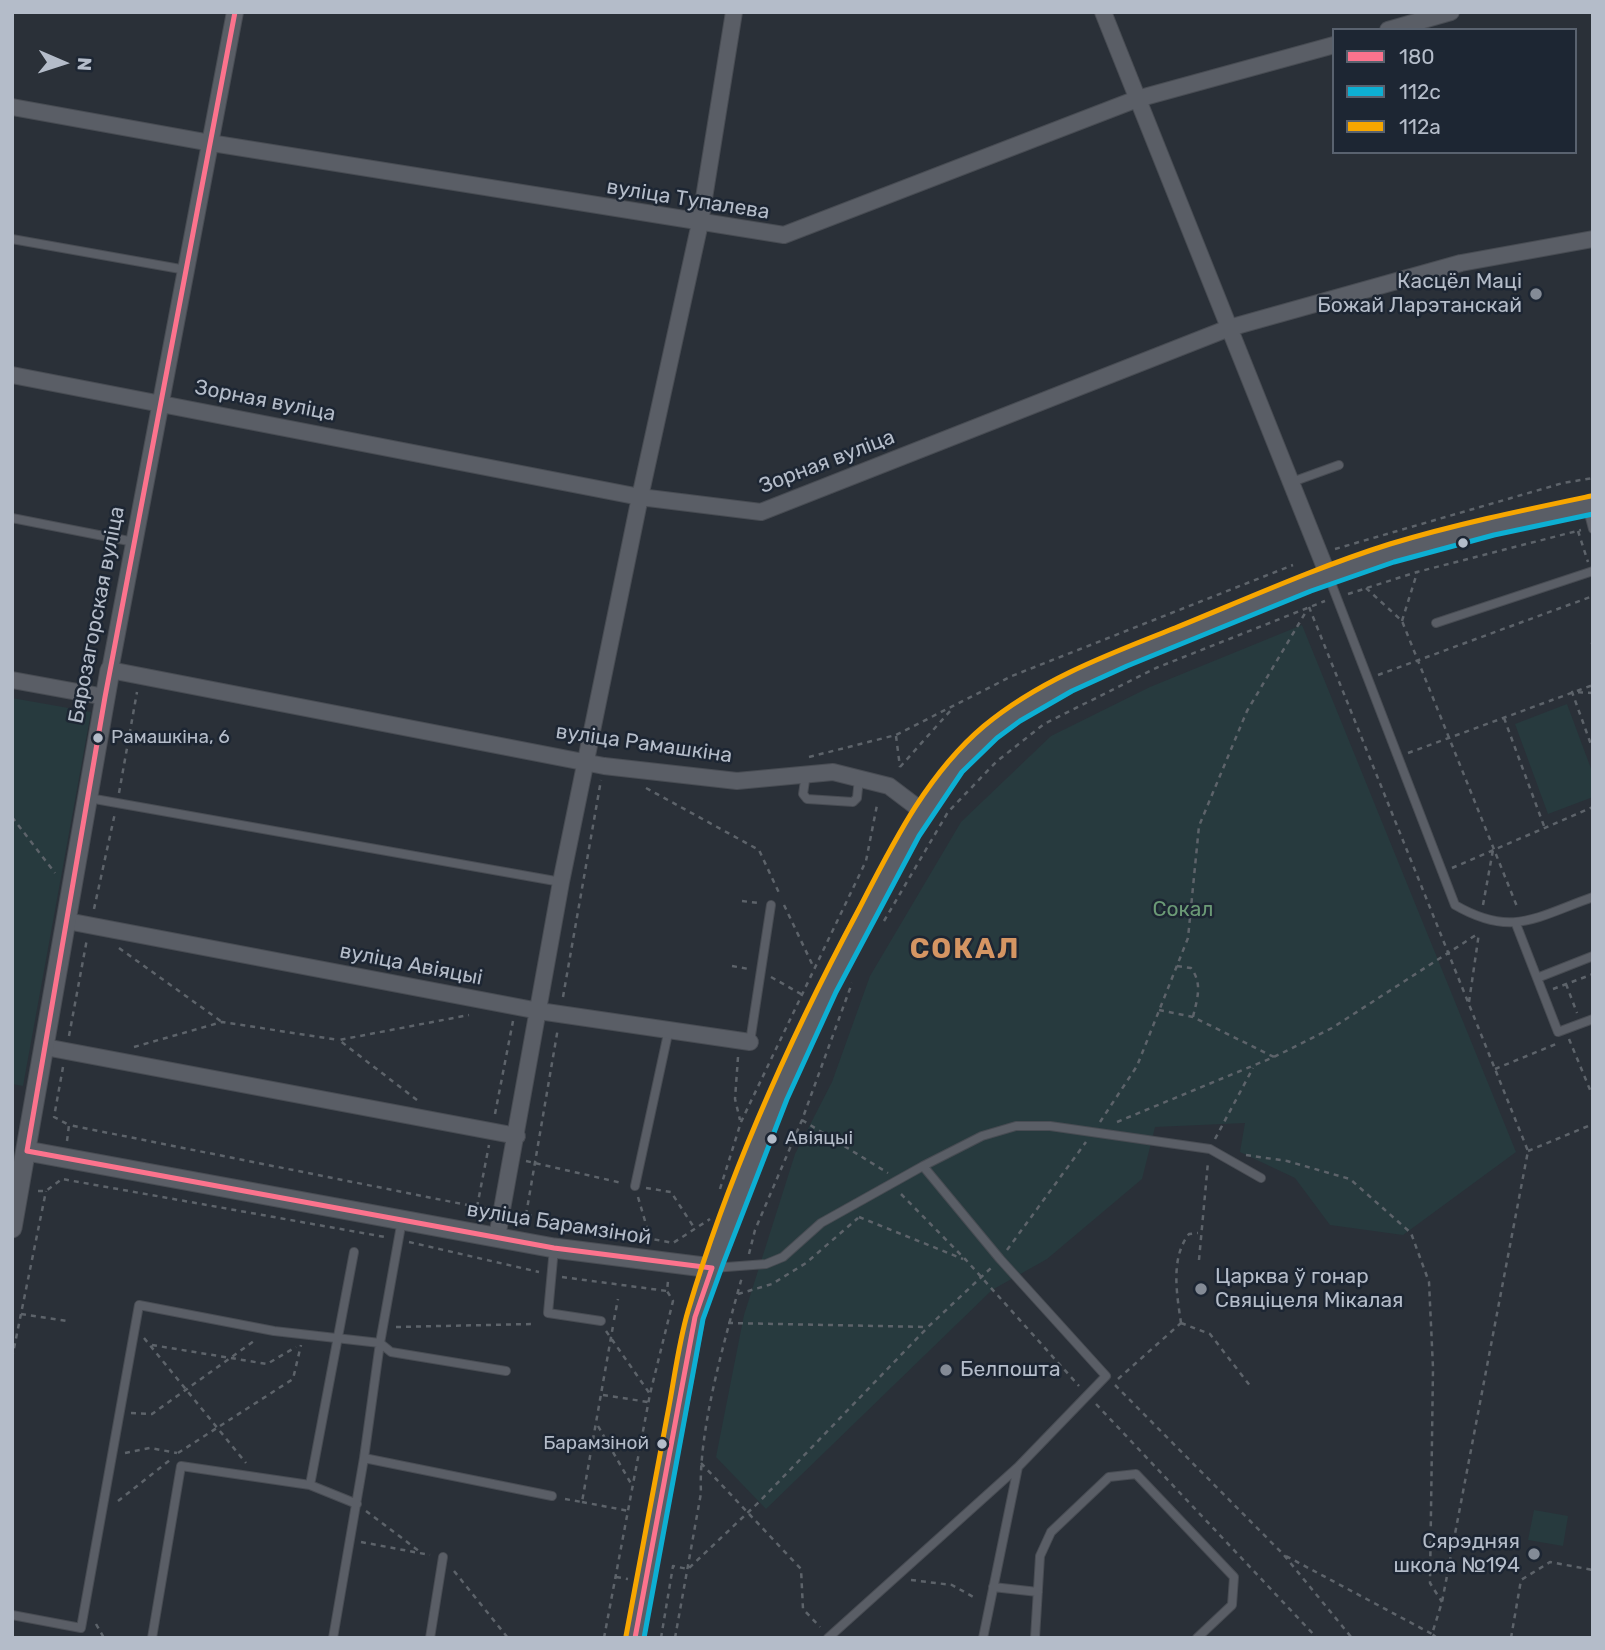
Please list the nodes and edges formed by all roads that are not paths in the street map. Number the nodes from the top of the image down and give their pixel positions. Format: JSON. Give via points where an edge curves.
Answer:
{"nodes":[{"id":1,"x":235,"y":12,"type":"edge"},
{"id":2,"x":734,"y":12,"type":"edge"},
{"id":3,"x":1103,"y":12,"type":"edge"},
{"id":4,"x":1451,"y":12,"type":"edge"},
{"id":5,"x":1395,"y":28,"type":"edge"},
{"id":6,"x":1332,"y":46,"type":"edge"},
{"id":7,"x":1137,"y":99,"type":"junction"},
{"id":8,"x":12,"y":107,"type":"edge"},
{"id":9,"x":211,"y":143,"type":"junction"},
{"id":10,"x":699,"y":223,"type":"junction"},
{"id":11,"x":12,"y":239,"type":"edge"},
{"id":12,"x":1593,"y":239,"type":"edge"},
{"id":13,"x":186,"y":270,"type":"junction"},
{"id":14,"x":1229,"y":328,"type":"junction"},
{"id":15,"x":12,"y":375,"type":"edge"},
{"id":16,"x":161,"y":401,"type":"junction"},
{"id":17,"x":1339,"y":465,"type":"dead end"},
{"id":18,"x":1292,"y":482,"type":"junction"},
{"id":19,"x":640,"y":497,"type":"junction"},
{"id":20,"x":1590,"y":506,"type":"edge"},
{"id":21,"x":12,"y":518,"type":"edge"},
{"id":22,"x":1593,"y":529,"type":"edge"},
{"id":23,"x":134,"y":542,"type":"junction"},
{"id":24,"x":1592,"y":571,"type":"edge"},
{"id":25,"x":1328,"y":575,"type":"junction"},
{"id":26,"x":1436,"y":623,"type":"dead end"},
{"id":27,"x":110,"y":670,"type":"junction"},
{"id":28,"x":12,"y":680,"type":"edge"},
{"id":29,"x":105,"y":697,"type":"junction"},
{"id":30,"x":586,"y":762,"type":"junction"},
{"id":31,"x":806,"y":766,"type":"junction"},
{"id":32,"x":859,"y":777,"type":"junction"},
{"id":33,"x":88,"y":798,"type":"junction"},
{"id":34,"x":922,"y":811,"type":"junction"},
{"id":35,"x":561,"y":882,"type":"junction"},
{"id":36,"x":1593,"y":897,"type":"edge"},
{"id":37,"x":771,"y":905,"type":"dead end"},
{"id":38,"x":66,"y":921,"type":"junction"},
{"id":39,"x":1520,"y":923,"type":"junction"},
{"id":40,"x":1593,"y":956,"type":"edge"},
{"id":41,"x":1541,"y":976,"type":"junction"},
{"id":42,"x":539,"y":1010,"type":"junction"},
{"id":43,"x":1593,"y":1019,"type":"edge"},
{"id":44,"x":669,"y":1029,"type":"junction"},
{"id":45,"x":745,"y":1041,"type":"joint"},
{"id":46,"x":45,"y":1048,"type":"junction"},
{"id":47,"x":517,"y":1136,"type":"junction"},
{"id":48,"x":20,"y":1150,"type":"edge"},
{"id":49,"x":923,"y":1166,"type":"junction"},
{"id":50,"x":1261,"y":1178,"type":"dead end"},
{"id":51,"x":635,"y":1186,"type":"road end"},
{"id":52,"x":12,"y":1228,"type":"edge"},
{"id":53,"x":400,"y":1230,"type":"junction"},
{"id":54,"x":497,"y":1237,"type":"junction"},
{"id":55,"x":554,"y":1248,"type":"junction"},
{"id":56,"x":354,"y":1252,"type":"dead end"},
{"id":57,"x":712,"y":1268,"type":"junction"},
{"id":58,"x":601,"y":1321,"type":"road end"},
{"id":59,"x":335,"y":1338,"type":"junction"},
{"id":60,"x":380,"y":1343,"type":"junction"},
{"id":61,"x":506,"y":1371,"type":"dead end"},
{"id":62,"x":364,"y":1458,"type":"junction"},
{"id":63,"x":1018,"y":1467,"type":"junction"},
{"id":64,"x":310,"y":1485,"type":"junction"},
{"id":65,"x":552,"y":1496,"type":"road end"},
{"id":66,"x":357,"y":1504,"type":"junction"},
{"id":67,"x":443,"y":1557,"type":"dead end"},
{"id":68,"x":993,"y":1587,"type":"junction"},
{"id":69,"x":1038,"y":1592,"type":"junction"},
{"id":70,"x":12,"y":1615,"type":"edge"},
{"id":71,"x":829,"y":1637,"type":"edge"},
{"id":72,"x":152,"y":1638,"type":"edge"},
{"id":73,"x":333,"y":1638,"type":"edge"},
{"id":74,"x":430,"y":1638,"type":"edge"},
{"id":75,"x":635,"y":1638,"type":"edge"},
{"id":76,"x":983,"y":1638,"type":"edge"},
{"id":77,"x":1035,"y":1638,"type":"edge"},
{"id":78,"x":1197,"y":1638,"type":"edge"}],
"edges":[{"from":1,"to":9,"type":"street","name":"Бярозагорская вуліца"},
{"from":2,"to":10,"type":"street"},
{"from":3,"to":7,"type":"street"},
{"from":4,"to":5,"type":"street"},
{"from":6,"to":7,"type":"street","name":"вуліца Тупалева"},
{"from":7,"to":10,"type":"street","name":"вуліца Тупалева","via":[[783,236]]},
{"from":7,"to":14,"type":"street"},
{"from":8,"to":9,"type":"street","name":"вуліца Тупалева"},
{"from":9,"to":10,"type":"street","name":"вуліца Тупалева"},
{"from":9,"to":13,"type":"street","name":"Бярозагорская вуліца"},
{"from":10,"to":19,"type":"street"},
{"from":11,"to":13,"type":"lane"},
{"from":12,"to":14,"type":"street","name":"Зорная вуліца","via":[[1461,263]]},
{"from":13,"to":16,"type":"street","name":"Бярозагорская вуліца"},
{"from":14,"to":18,"type":"street"},
{"from":14,"to":19,"type":"street","name":"Зорная вуліца","via":[[761,512]]},
{"from":15,"to":16,"type":"street","name":"Зорная вуліца"},
{"from":16,"to":19,"type":"street","name":"Зорная вуліца"},
{"from":16,"to":23,"type":"street","name":"Бярозагорская вуліца"},
{"from":17,"to":18,"type":"lane"},
{"from":18,"to":25,"type":"street"},
{"from":19,"to":30,"type":"street"},
{"from":20,"to":22,"type":"lane"},
{"from":20,"to":25,"type":"street","via":[[1481,529]]},
{"from":21,"to":23,"type":"lane"},
{"from":23,"to":27,"type":"street","name":"Бярозагорская вуліца"},
{"from":24,"to":26,"type":"lane"},
{"from":25,"to":34,"type":"street","via":[[1103,666],[1025,706],[968,752]]},
{"from":25,"to":39,"type":"lane","via":[[1455,905],[1480,920]]},
{"from":27,"to":29,"type":"street","name":"Бярозагорская вуліца"},
{"from":27,"to":30,"type":"street","name":"вуліца Рамашкіна"},
{"from":28,"to":29,"type":"street"},
{"from":29,"to":33,"type":"street","name":"Бярозагорская вуліца"},
{"from":30,"to":31,"type":"street","name":"вуліца Рамашкіна","via":[[737,781]]},
{"from":30,"to":35,"type":"street"},
{"from":31,"to":32,"type":"street","name":"вуліца Рамашкіна"},
{"from":31,"to":32,"type":"lane","via":[[803,794],[807,799],[853,802]]},
{"from":32,"to":34,"type":"street","name":"вуліца Рамашкіна","via":[[888,786]]},
{"from":33,"to":35,"type":"lane"},
{"from":33,"to":38,"type":"street","name":"Бярозагорская вуліца"},
{"from":34,"to":57,"type":"street","via":[[845,952],[763,1136]]},
{"from":35,"to":42,"type":"street"},
{"from":36,"to":39,"type":"lane"},
{"from":37,"to":45,"type":"lane"},
{"from":38,"to":42,"type":"street","name":"вуліца Авіяцыі"},
{"from":38,"to":46,"type":"street","name":"Бярозагорская вуліца"},
{"from":39,"to":41,"type":"lane"},
{"from":40,"to":41,"type":"lane"},
{"from":41,"to":43,"type":"lane","via":[[1558,1032]]},
{"from":42,"to":44,"type":"street","name":"вуліца Авіяцыі"},
{"from":42,"to":47,"type":"street"},
{"from":44,"to":45,"type":"street","name":"вуліца Авіяцыі"},
{"from":44,"to":51,"type":"lane"},
{"from":46,"to":47,"type":"street"},
{"from":46,"to":48,"type":"street","name":"Бярозагорская вуліца"},
{"from":47,"to":54,"type":"street"},
{"from":48,"to":52,"type":"street","name":"Бярозагорская вуліца","via":[[20,1189]]},
{"from":48,"to":53,"type":"street","name":"вуліца Барамзіной"},
{"from":49,"to":50,"type":"lane","via":[[982,1136],[1016,1126],[1094,1131],[1210,1149]]},
{"from":49,"to":57,"type":"lane","via":[[821,1223],[783,1256],[766,1264]]},
{"from":49,"to":63,"type":"lane","via":[[1106,1376]]},
{"from":53,"to":54,"type":"street","name":"вуліца Барамзіной"},
{"from":53,"to":60,"type":"lane"},
{"from":54,"to":55,"type":"street","name":"вуліца Барамзіной"},
{"from":55,"to":57,"type":"street","name":"вуліца Барамзіной"},
{"from":55,"to":58,"type":"lane","via":[[548,1313]]},
{"from":56,"to":59,"type":"lane"},
{"from":57,"to":75,"type":"street","via":[[695,1317]]},
{"from":59,"to":60,"type":"lane"},
{"from":59,"to":64,"type":"lane"},
{"from":59,"to":70,"type":"lane","via":[[139,1305],[81,1628]]},
{"from":60,"to":61,"type":"lane","via":[[391,1352]]},
{"from":60,"to":62,"type":"lane"},
{"from":62,"to":65,"type":"lane"},
{"from":62,"to":66,"type":"lane"},
{"from":63,"to":68,"type":"lane"},
{"from":63,"to":71,"type":"lane"},
{"from":64,"to":66,"type":"lane"},
{"from":64,"to":72,"type":"lane","via":[[181,1466]]},
{"from":66,"to":73,"type":"lane"},
{"from":67,"to":74,"type":"lane"},
{"from":68,"to":69,"type":"lane"},
{"from":68,"to":76,"type":"lane"},
{"from":69,"to":77,"type":"lane"},
{"from":69,"to":78,"type":"lane","via":[[1040,1556],[1051,1532],[1109,1477],[1136,1475],[1234,1577],[1232,1605]]}]}
